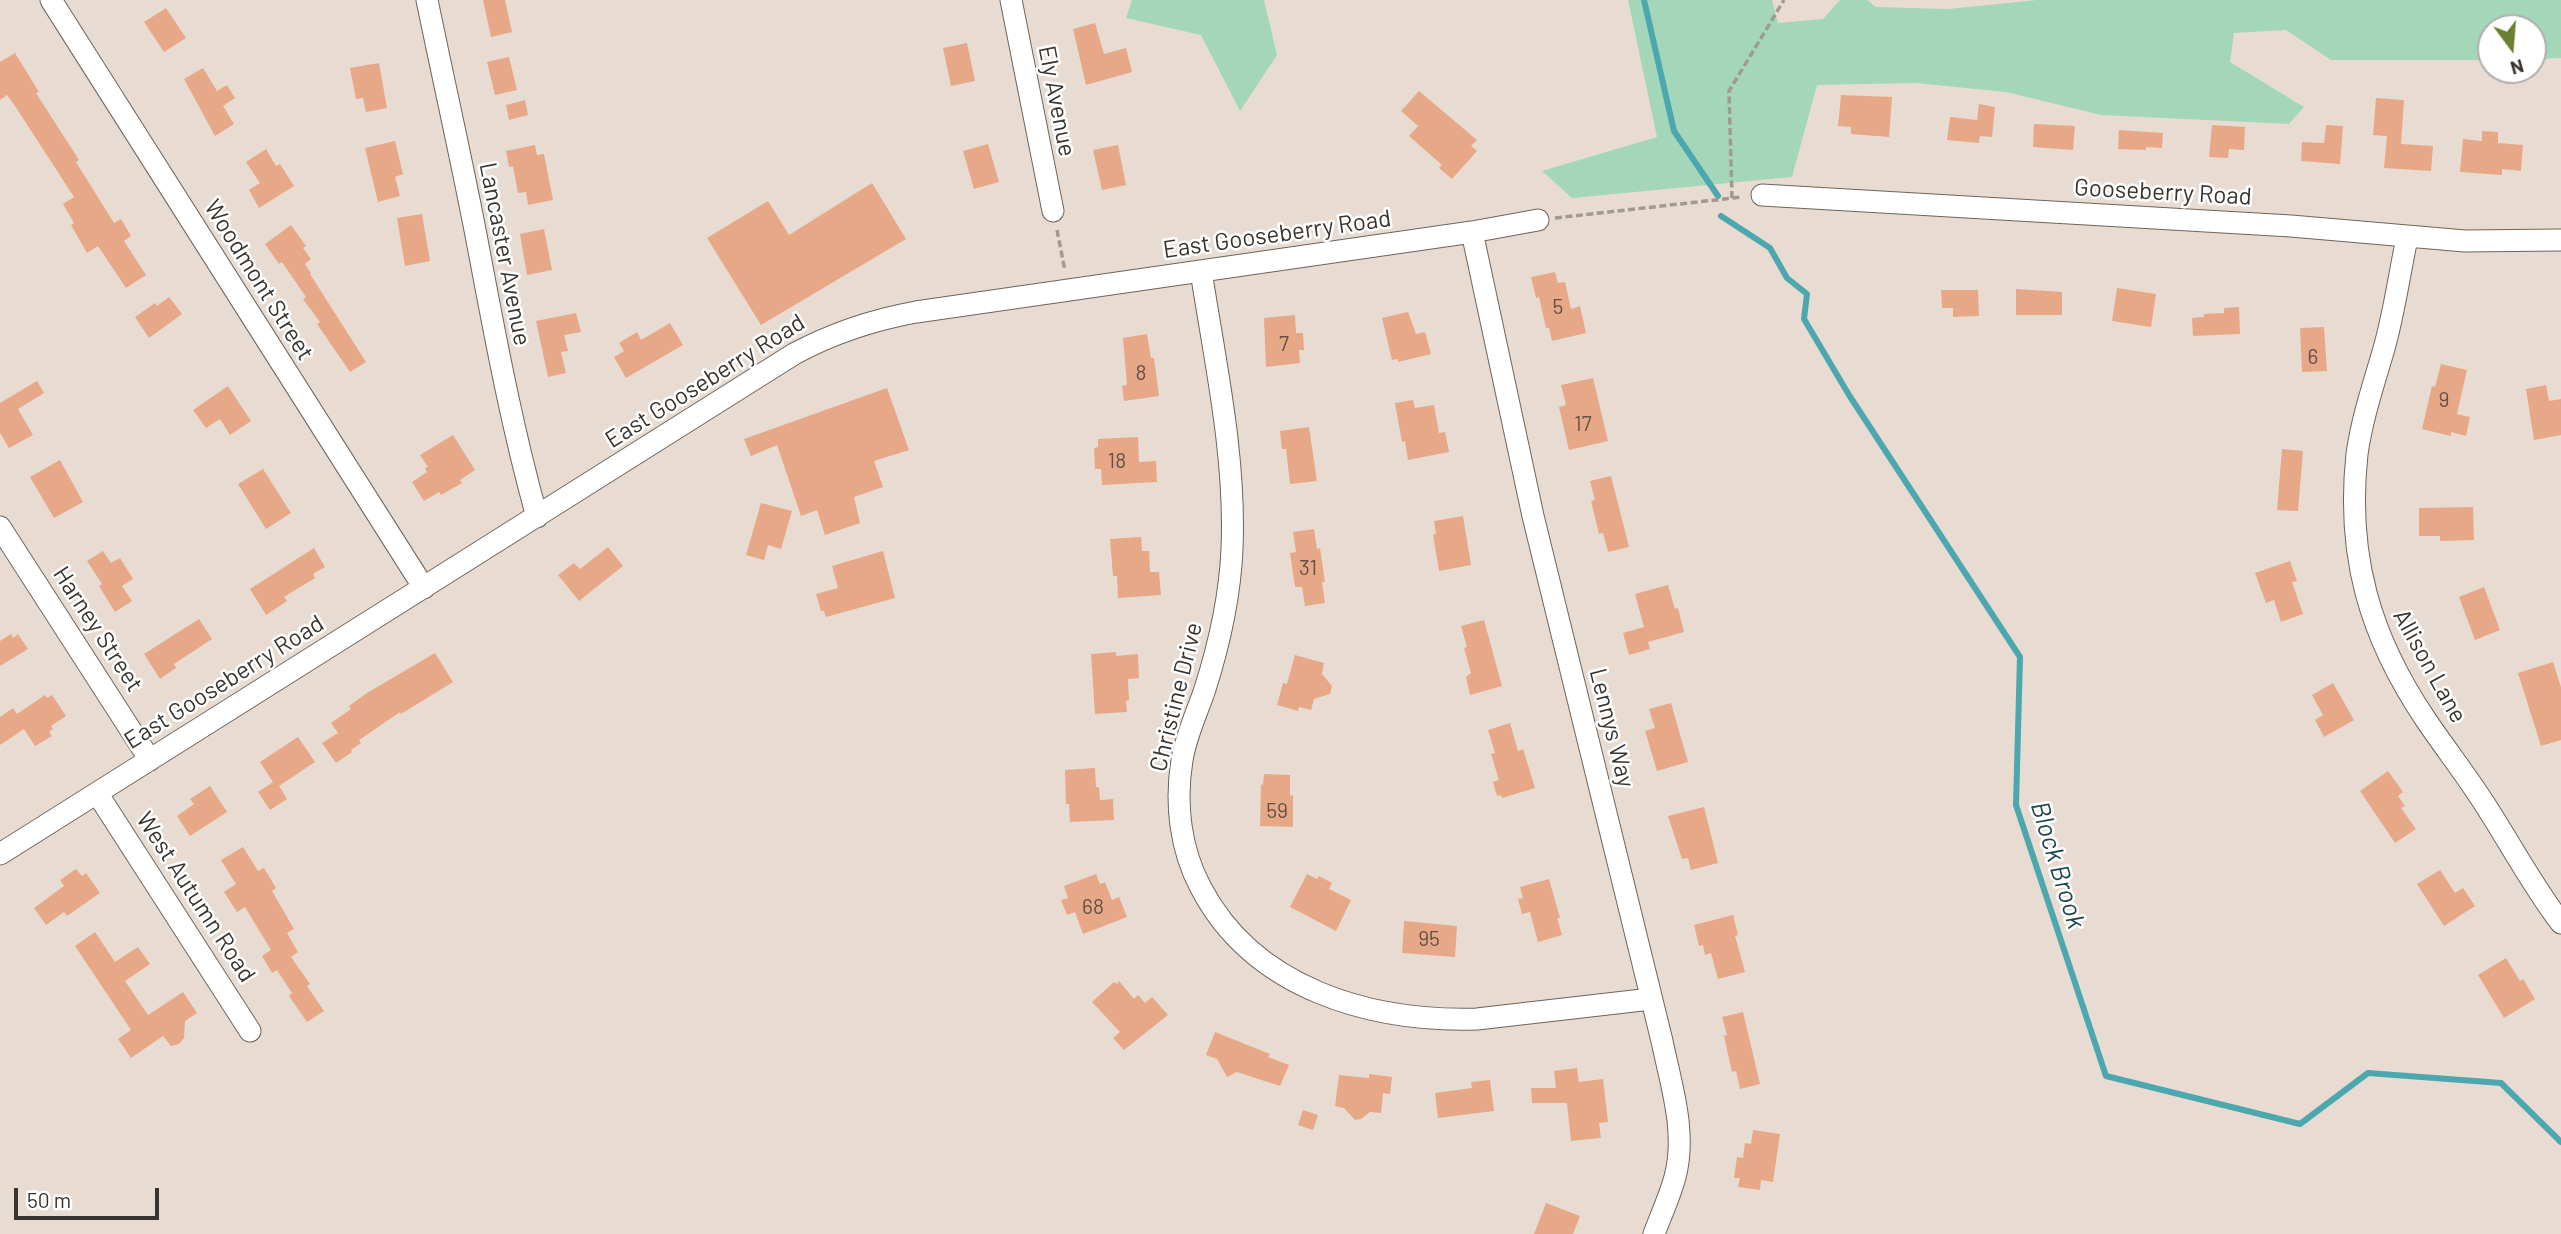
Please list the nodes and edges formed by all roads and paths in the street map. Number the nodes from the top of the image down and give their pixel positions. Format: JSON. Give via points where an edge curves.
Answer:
{"nodes":[{"id":1,"x":51,"y":0,"type":"edge"},
{"id":2,"x":427,"y":0,"type":"edge"},
{"id":3,"x":1011,"y":0,"type":"edge"},
{"id":4,"x":1784,"y":0,"type":"edge"},
{"id":5,"x":1762,"y":195,"type":"joint"},
{"id":6,"x":1732,"y":198,"type":"junction"},
{"id":7,"x":1053,"y":211,"type":"joint"},
{"id":8,"x":1538,"y":219,"type":"joint"},
{"id":9,"x":1472,"y":232,"type":"junction"},
{"id":10,"x":2407,"y":238,"type":"junction"},
{"id":11,"x":2561,"y":240,"type":"edge"},
{"id":12,"x":1201,"y":271,"type":"junction"},
{"id":13,"x":1069,"y":290,"type":"junction"},
{"id":14,"x":537,"y":517,"type":"junction"},
{"id":15,"x":0,"y":527,"type":"edge"},
{"id":16,"x":424,"y":588,"type":"junction"},
{"id":17,"x":150,"y":760,"type":"junction"},
{"id":18,"x":97,"y":793,"type":"junction"},
{"id":19,"x":0,"y":854,"type":"edge"},
{"id":20,"x":2561,"y":923,"type":"edge"},
{"id":21,"x":1651,"y":999,"type":"junction"},
{"id":22,"x":250,"y":1031,"type":"dead end"},
{"id":23,"x":1654,"y":1234,"type":"edge"}],
"edges":[{"from":1,"to":16,"type":"street","name":"Woodmont Street"},
{"from":2,"to":14,"type":"street","name":"Lancaster Avenue","via":[[500,365]]},
{"from":3,"to":7,"type":"street","name":"Ely Avenue"},
{"from":4,"to":6,"type":"path","via":[[1729,91]]},
{"from":5,"to":6,"type":"path"},
{"from":5,"to":10,"type":"street","name":"Gooseberry Road","via":[[2305,227]]},
{"from":6,"to":8,"type":"path"},
{"from":7,"to":13,"type":"path"},
{"from":8,"to":9,"type":"street","name":"East Gooseberry Road"},
{"from":9,"to":12,"type":"street","name":"East Gooseberry Road"},
{"from":9,"to":21,"type":"street","name":"Lennys Way","via":[[1533,516]]},
{"from":10,"to":11,"type":"street","name":"Gooseberry Road"},
{"from":10,"to":20,"type":"street","name":"Allison Lane","via":[[2357,457],[2362,580],[2376,628],[2399,674]]},
{"from":12,"to":13,"type":"street","name":"East Gooseberry Road"},
{"from":12,"to":21,"type":"street","name":"Christine Drive","via":[[1228,455],[1232,549],[1217,643],[1182,759],[1179,808],[1188,859],[1210,905],[1241,944],[1287,978],[1380,1011],[1421,1018],[1477,1019]]},
{"from":13,"to":14,"type":"street","name":"East Gooseberry Road","via":[[906,314],[842,331],[794,354]]},
{"from":14,"to":16,"type":"street","name":"East Gooseberry Road"},
{"from":15,"to":17,"type":"street","name":"Harney Street"},
{"from":16,"to":17,"type":"street","name":"East Gooseberry Road"},
{"from":17,"to":18,"type":"street","name":"East Gooseberry Road"},
{"from":18,"to":19,"type":"street","name":"East Gooseberry Road"},
{"from":18,"to":22,"type":"street","name":"West Autumn Road"},
{"from":21,"to":23,"type":"street","name":"Lennys Way","via":[[1679,1135],[1675,1177]]}]}
